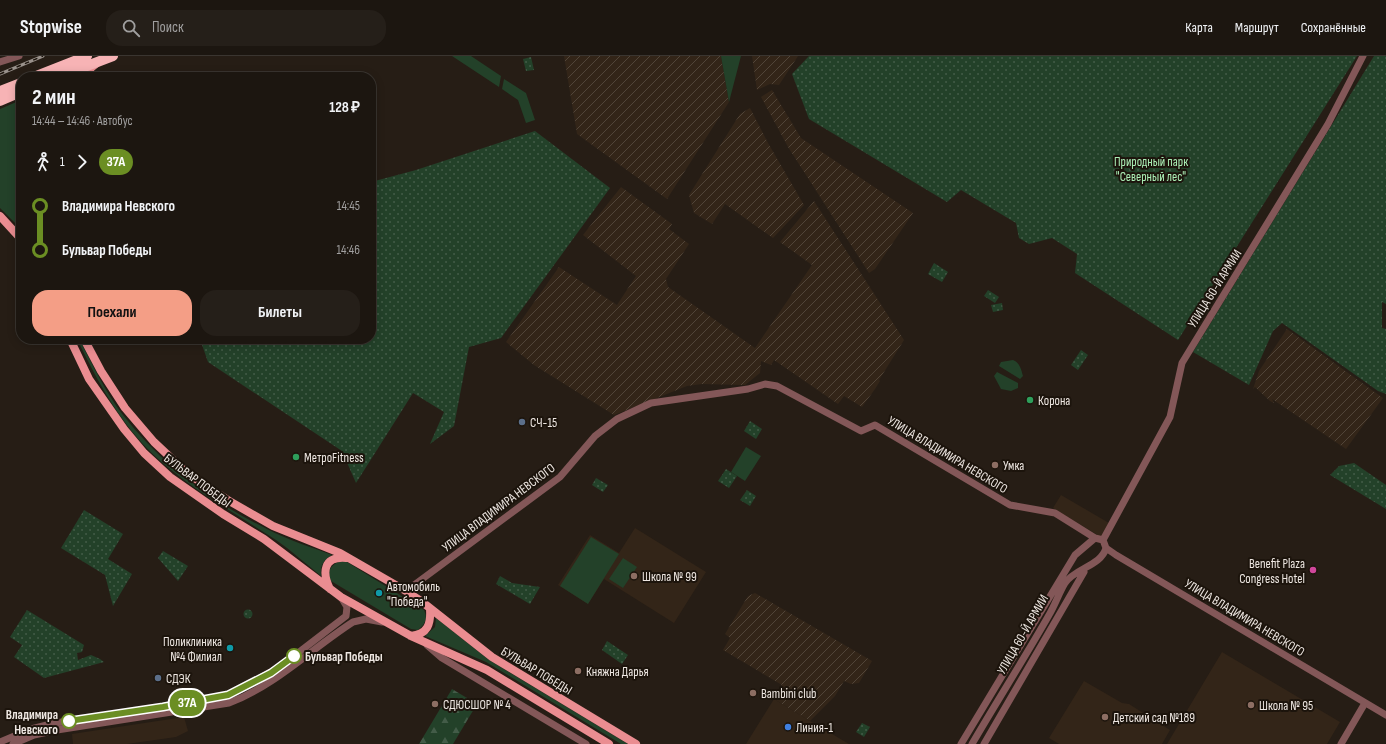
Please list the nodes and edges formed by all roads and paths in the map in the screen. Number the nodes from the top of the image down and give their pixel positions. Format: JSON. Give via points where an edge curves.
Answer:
{"nodes":[{"id":1,"x":19,"y":56,"type":"edge"},
{"id":2,"x":87,"y":56,"type":"edge"},
{"id":3,"x":113,"y":56,"type":"edge"},
{"id":4,"x":1363,"y":56,"type":"edge"},
{"id":5,"x":101,"y":60,"type":"junction"},
{"id":6,"x":0,"y":62,"type":"edge"},
{"id":7,"x":76,"y":70,"type":"edge"},
{"id":8,"x":64,"y":72,"type":"edge"},
{"id":9,"x":89,"y":72,"type":"edge"},
{"id":10,"x":16,"y":85,"type":"edge"},
{"id":11,"x":0,"y":91,"type":"edge"},
{"id":12,"x":16,"y":94,"type":"edge"},
{"id":13,"x":0,"y":101,"type":"edge"},
{"id":14,"x":0,"y":216,"type":"edge"},
{"id":15,"x":16,"y":234,"type":"edge"},
{"id":16,"x":72,"y":344,"type":"edge"},
{"id":17,"x":87,"y":344,"type":"edge"},
{"id":18,"x":1095,"y":538,"type":"junction"},
{"id":19,"x":1103,"y":540,"type":"junction"},
{"id":20,"x":1106,"y":548,"type":"junction"},
{"id":21,"x":1075,"y":555,"type":"junction"},
{"id":22,"x":348,"y":558,"type":"junction"},
{"id":23,"x":1082,"y":571,"type":"junction"},
{"id":24,"x":330,"y":589,"type":"junction"},
{"id":25,"x":406,"y":591,"type":"junction"},
{"id":26,"x":341,"y":597,"type":"junction"},
{"id":27,"x":430,"y":609,"type":"junction"},
{"id":28,"x":386,"y":623,"type":"junction"},
{"id":29,"x":411,"y":636,"type":"junction"},
{"id":30,"x":423,"y":642,"type":"junction"},
{"id":31,"x":1365,"y":703,"type":"junction"},
{"id":32,"x":1386,"y":715,"type":"edge"},
{"id":33,"x":0,"y":742,"type":"edge"},
{"id":34,"x":13,"y":744,"type":"edge"},
{"id":35,"x":586,"y":744,"type":"edge"},
{"id":36,"x":609,"y":744,"type":"edge"},
{"id":37,"x":636,"y":744,"type":"edge"},
{"id":38,"x":961,"y":744,"type":"edge"},
{"id":39,"x":972,"y":744,"type":"edge"},
{"id":40,"x":984,"y":744,"type":"edge"},
{"id":41,"x":1341,"y":744,"type":"edge"}],
"edges":[{"from":1,"to":6,"type":"street"},
{"from":2,"to":7,"type":"highway"},
{"from":3,"to":5,"type":"highway"},
{"from":4,"to":19,"type":"street","name":"УЛИЦА 60-Й АРМИИ","via":[[1328,124],[1182,362],[1170,417]]},
{"from":5,"to":7,"type":"highway"},
{"from":5,"to":9,"type":"main road"},
{"from":7,"to":8,"type":"highway"},
{"from":10,"to":11,"type":"highway"},
{"from":12,"to":13,"type":"highway"},
{"from":14,"to":15,"type":"main road"},
{"from":16,"to":24,"type":"main road","name":"БУЛЬВАР ПОБЕДЫ","via":[[89,379],[144,453],[170,477],[264,539]]},
{"from":17,"to":22,"type":"main road","name":"БУЛЬВАР ПОБЕДЫ","via":[[125,408],[154,442],[188,474],[273,526]]},
{"from":18,"to":19,"type":"street","name":"УЛИЦА ВЛАДИМИРА НЕВСКОГО"},
{"from":18,"to":21,"type":"street"},
{"from":18,"to":25,"type":"street","name":"УЛИЦА ВЛАДИМИРА НЕВСКОГО","via":[[1055,513],[1010,505],[875,425],[861,432],[777,386],[765,384],[651,404],[616,419],[584,446],[560,477]]},
{"from":19,"to":20,"type":"street"},
{"from":20,"to":23,"type":"street","name":"УЛИЦА 60-Й АРМИИ","via":[[1102,555]]},
{"from":20,"to":31,"type":"street","name":"УЛИЦА ВЛАДИМИРА НЕВСКОГО"},
{"from":21,"to":23,"type":"street","via":[[1074,562]]},
{"from":21,"to":38,"type":"street","name":"УЛИЦА 60-Й АРМИИ"},
{"from":22,"to":24,"type":"main road","via":[[333,559],[326,568],[325,579]]},
{"from":22,"to":25,"type":"main road","name":"БУЛЬВАР ПОБЕДЫ"},
{"from":23,"to":39,"type":"street","name":"УЛИЦА 60-Й АРМИИ","via":[[1066,581],[1050,614]]},
{"from":23,"to":40,"type":"street"},
{"from":24,"to":26,"type":"main road","name":"БУЛЬВАР ПОБЕДЫ"},
{"from":25,"to":27,"type":"main road","name":"БУЛЬВАР ПОБЕДЫ"},
{"from":26,"to":28,"type":"main road","name":"БУЛЬВАР ПОБЕДЫ"},
{"from":26,"to":33,"type":"street","via":[[347,607],[346,616],[281,666],[241,689],[215,698],[55,723],[31,729]]},
{"from":27,"to":29,"type":"main road","via":[[428,627],[419,635]]},
{"from":27,"to":37,"type":"main road","name":"БУЛЬВАР ПОБЕДЫ","via":[[492,656]]},
{"from":28,"to":29,"type":"main road","name":"БУЛЬВАР ПОБЕДЫ"},
{"from":28,"to":34,"type":"street","via":[[366,619],[353,622],[274,680],[229,703],[57,730],[34,735]]},
{"from":29,"to":30,"type":"main road","name":"БУЛЬВАР ПОБЕДЫ"},
{"from":30,"to":35,"type":"street","via":[[442,658]]},
{"from":30,"to":36,"type":"main road","name":"БУЛЬВАР ПОБЕДЫ","via":[[487,670]]},
{"from":31,"to":32,"type":"street","name":"УЛИЦА ВЛАДИМИРА НЕВСКОГО"},
{"from":31,"to":41,"type":"street"}]}
